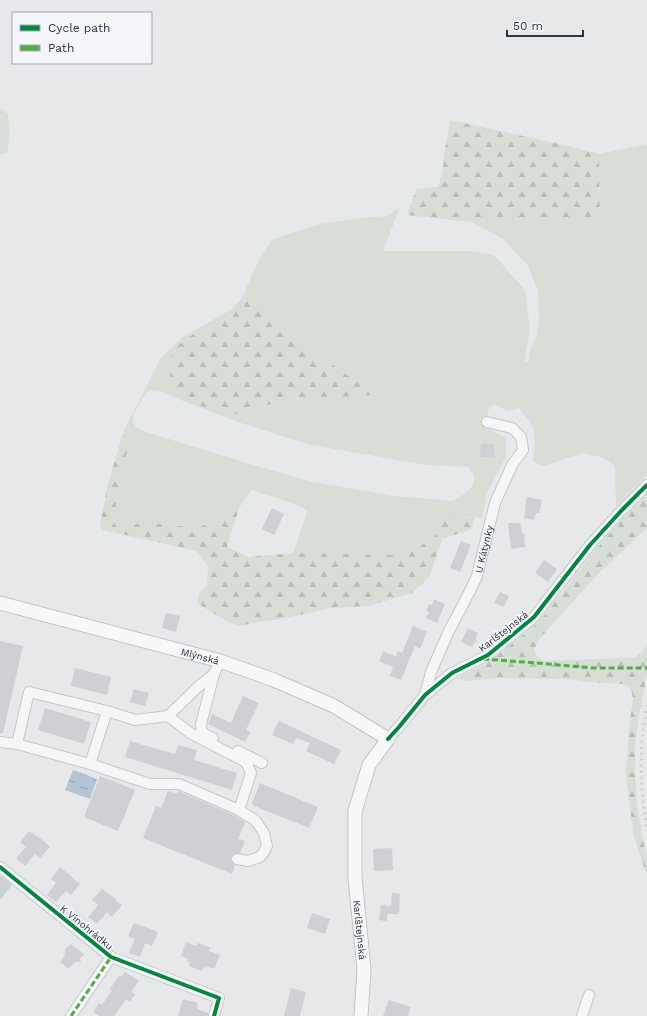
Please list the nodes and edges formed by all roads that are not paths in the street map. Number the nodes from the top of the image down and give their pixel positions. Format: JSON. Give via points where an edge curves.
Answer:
{"nodes":[{"id":1,"x":487,"y":422,"type":"dead end"},
{"id":2,"x":647,"y":485,"type":"edge"},
{"id":3,"x":0,"y":603,"type":"edge"},
{"id":4,"x":220,"y":661,"type":"junction"},
{"id":5,"x":214,"y":674,"type":"junction"},
{"id":6,"x":424,"y":695,"type":"junction"},
{"id":7,"x":107,"y":711,"type":"junction"},
{"id":8,"x":168,"y":716,"type":"junction"},
{"id":9,"x":388,"y":739,"type":"junction"},
{"id":10,"x":0,"y":742,"type":"edge"},
{"id":11,"x":17,"y":744,"type":"junction"},
{"id":12,"x":262,"y":763,"type":"dead end"},
{"id":13,"x":90,"y":764,"type":"junction"},
{"id":14,"x":239,"y":810,"type":"junction"},
{"id":15,"x":238,"y":859,"type":"dead end"},
{"id":16,"x":0,"y":867,"type":"edge"},
{"id":17,"x":111,"y":957,"type":"junction"},
{"id":18,"x":590,"y":995,"type":"dead end"},
{"id":19,"x":71,"y":1016,"type":"edge"},
{"id":20,"x":214,"y":1016,"type":"edge"},
{"id":21,"x":361,"y":1016,"type":"edge"},
{"id":22,"x":582,"y":1016,"type":"edge"}],
"edges":[{"from":1,"to":6,"type":"street","name":"U Kátynky","via":[[512,428],[521,437],[523,450],[512,465],[495,503],[477,576],[446,638]]},
{"from":2,"to":6,"type":"street","name":"Karlštejnská","via":[[590,545],[534,617],[488,655],[452,673]]},
{"from":3,"to":4,"type":"main road","name":"Mlýnská"},
{"from":4,"to":5,"type":"street"},
{"from":4,"to":9,"type":"main road","name":"Mlýnská","via":[[274,680],[334,706]]},
{"from":5,"to":8,"type":"street"},
{"from":5,"to":12,"type":"street","via":[[201,730]]},
{"from":6,"to":9,"type":"street","name":"Karlštejnská"},
{"from":7,"to":8,"type":"street","via":[[135,720]]},
{"from":7,"to":11,"type":"street","via":[[29,692]]},
{"from":7,"to":13,"type":"street"},
{"from":8,"to":14,"type":"street","via":[[190,733],[246,762],[251,773]]},
{"from":9,"to":21,"type":"main road","name":"Karlštejnská","via":[[369,765],[355,811],[355,878],[364,969]]},
{"from":10,"to":11,"type":"street"},
{"from":11,"to":13,"type":"street"},
{"from":13,"to":14,"type":"street","via":[[150,784],[179,784]]},
{"from":14,"to":15,"type":"street","via":[[255,820],[264,833],[267,846],[260,857],[248,861]]},
{"from":16,"to":17,"type":"street","name":"K Vinohrádku"},
{"from":17,"to":19,"type":"street"},
{"from":17,"to":20,"type":"street","name":"K Vinohrádku","via":[[219,998]]},
{"from":18,"to":22,"type":"street"}]}
